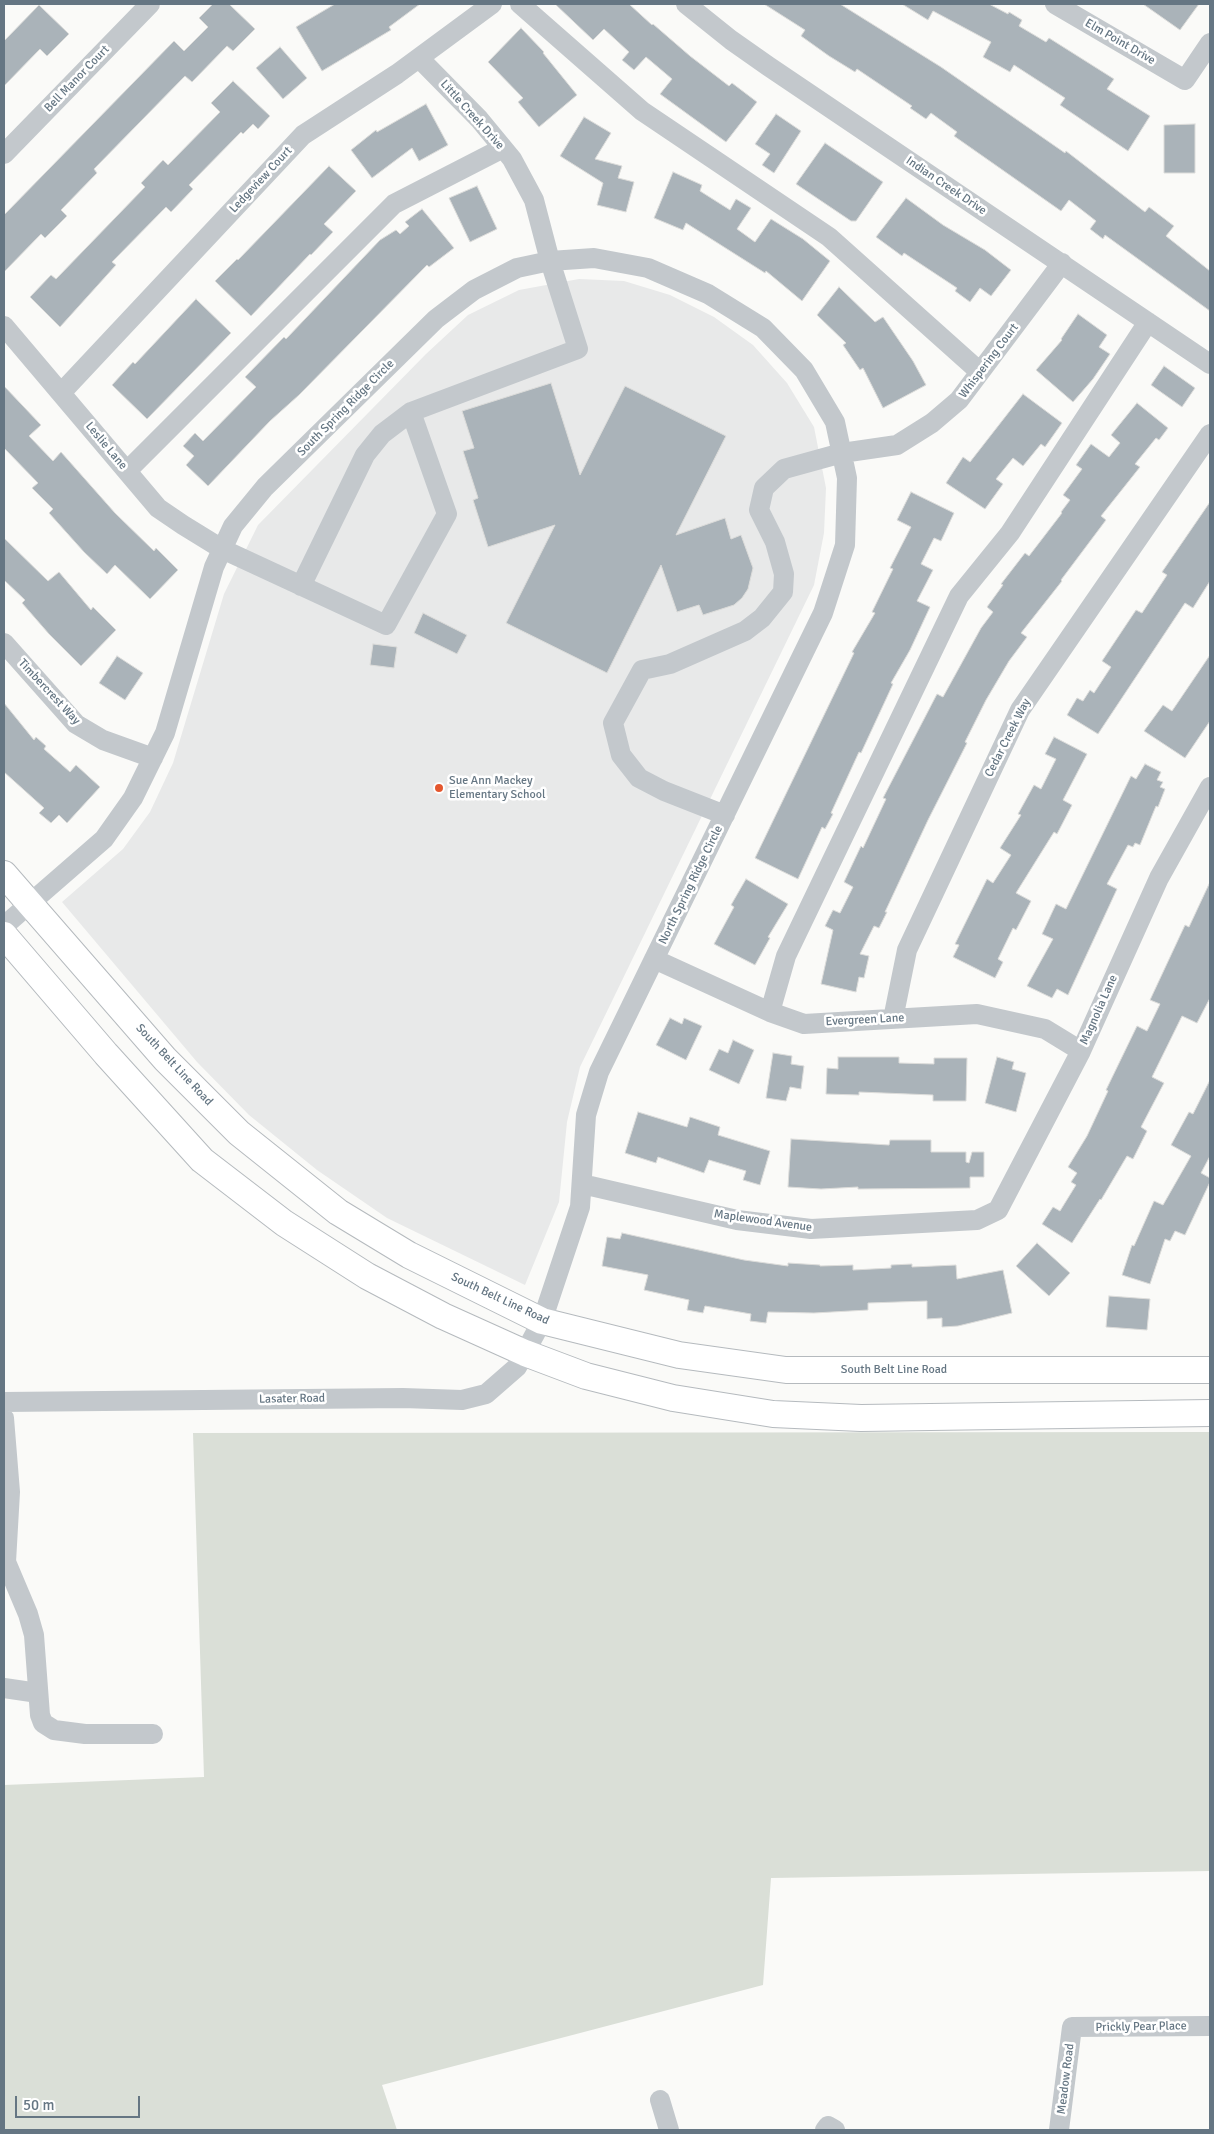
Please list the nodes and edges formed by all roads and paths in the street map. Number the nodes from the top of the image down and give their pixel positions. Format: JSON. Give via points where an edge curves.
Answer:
{"nodes":[{"id":1,"x":150,"y":4,"type":"edge"},
{"id":2,"x":492,"y":4,"type":"edge"},
{"id":3,"x":520,"y":4,"type":"edge"},
{"id":4,"x":686,"y":4,"type":"edge"},
{"id":5,"x":1055,"y":4,"type":"edge"},
{"id":6,"x":1210,"y":43,"type":"edge"},
{"id":7,"x":419,"y":58,"type":"junction"},
{"id":8,"x":503,"y":148,"type":"junction"},
{"id":9,"x":4,"y":154,"type":"edge"},
{"id":10,"x":550,"y":261,"type":"junction"},
{"id":11,"x":1062,"y":264,"type":"junction"},
{"id":12,"x":1148,"y":322,"type":"junction"},
{"id":13,"x":4,"y":326,"type":"edge"},
{"id":14,"x":1210,"y":364,"type":"edge"},
{"id":15,"x":980,"y":372,"type":"junction"},
{"id":16,"x":61,"y":393,"type":"junction"},
{"id":17,"x":411,"y":412,"type":"junction"},
{"id":18,"x":1210,"y":434,"type":"edge"},
{"id":19,"x":842,"y":454,"type":"junction"},
{"id":20,"x":127,"y":471,"type":"junction"},
{"id":21,"x":222,"y":549,"type":"junction"},
{"id":22,"x":300,"y":586,"type":"junction"},
{"id":23,"x":4,"y":643,"type":"edge"},
{"id":24,"x":153,"y":758,"type":"junction"},
{"id":25,"x":1210,"y":787,"type":"edge"},
{"id":26,"x":725,"y":815,"type":"junction"},
{"id":27,"x":4,"y":874,"type":"edge"},
{"id":28,"x":30,"y":905,"type":"junction"},
{"id":29,"x":4,"y":926,"type":"edge"},
{"id":30,"x":4,"y":935,"type":"edge"},
{"id":31,"x":654,"y":959,"type":"junction"},
{"id":32,"x":770,"y":1012,"type":"junction"},
{"id":33,"x":893,"y":1019,"type":"junction"},
{"id":34,"x":1081,"y":1051,"type":"junction"},
{"id":35,"x":582,"y":1184,"type":"junction"},
{"id":36,"x":977,"y":1220,"type":"joint"},
{"id":37,"x":542,"y":1320,"type":"junction"},
{"id":38,"x":524,"y":1353,"type":"junction"},
{"id":39,"x":1210,"y":1370,"type":"edge"},
{"id":40,"x":4,"y":1402,"type":"edge"},
{"id":41,"x":1210,"y":1413,"type":"edge"},
{"id":42,"x":4,"y":1418,"type":"edge"},
{"id":43,"x":4,"y":1688,"type":"edge"},
{"id":44,"x":38,"y":1693,"type":"junction"},
{"id":45,"x":153,"y":1734,"type":"dead end"},
{"id":46,"x":1210,"y":2026,"type":"edge"},
{"id":47,"x":1072,"y":2028,"type":"joint"},
{"id":48,"x":660,"y":2100,"type":"dead end"},
{"id":49,"x":669,"y":2130,"type":"edge"},
{"id":50,"x":1059,"y":2130,"type":"edge"}],
"edges":[{"from":1,"to":9,"type":"street","name":"Bell Manor Court"},
{"from":2,"to":7,"type":"street","name":"Ledgeview Court"},
{"from":3,"to":15,"type":"street","via":[[642,111],[829,237]]},
{"from":4,"to":11,"type":"street","name":"Indian Creek Drive","via":[[746,51]]},
{"from":5,"to":6,"type":"street","name":"Elm Point Drive","via":[[1185,80]]},
{"from":7,"to":8,"type":"street","name":"Little Creek Drive"},
{"from":7,"to":16,"type":"street","name":"Ledgeview Court","via":[[303,135]]},
{"from":8,"to":10,"type":"street","name":"Little Creek Drive","via":[[534,200]]},
{"from":8,"to":20,"type":"street","via":[[394,204]]},
{"from":10,"to":17,"type":"street","name":"Little Creek Drive","via":[[578,349]]},
{"from":10,"to":19,"type":"street","name":"South Spring Ridge Circle","via":[[594,258],[648,268],[708,294],[763,328],[804,370],[835,422]]},
{"from":10,"to":21,"type":"street","name":"South Spring Ridge Circle","via":[[517,268],[500,276],[474,290],[436,319],[266,487],[233,526]]},
{"from":11,"to":12,"type":"street","name":"Indian Creek Drive"},
{"from":11,"to":15,"type":"street","name":"Whispering Court"},
{"from":12,"to":14,"type":"street","name":"Indian Creek Drive"},
{"from":12,"to":32,"type":"street","via":[[1010,532],[959,596],[786,956]]},
{"from":13,"to":16,"type":"street","name":"Leslie Lane"},
{"from":15,"to":19,"type":"street","name":"Whispering Court","via":[[959,400],[932,423],[897,445]]},
{"from":16,"to":20,"type":"street","name":"Leslie Lane"},
{"from":17,"to":22,"type":"street","via":[[382,434],[365,455]]},
{"from":17,"to":22,"type":"street","name":"Leslie Lane","via":[[447,514],[386,625]]},
{"from":18,"to":33,"type":"street","name":"Cedar Creek Way","via":[[1020,710],[907,950]]},
{"from":19,"to":26,"type":"street","name":"North Spring Ridge Circle","via":[[847,478],[845,545],[829,596]]},
{"from":19,"to":26,"type":"street","name":"Whispering Court","via":[[784,468],[764,488],[759,510],[775,542],[784,574],[783,592],[762,618],[745,631],[670,664],[642,670],[613,723],[621,755],[639,778]]},
{"from":20,"to":21,"type":"street","name":"Leslie Lane","via":[[158,508]]},
{"from":21,"to":22,"type":"street","name":"Leslie Lane"},
{"from":21,"to":24,"type":"street","name":"South Spring Ridge Circle","via":[[165,733]]},
{"from":23,"to":24,"type":"street","name":"Timbercrest Way","via":[[76,724],[103,740]]},
{"from":24,"to":28,"type":"street","name":"South Spring Ridge Circle","via":[[133,798],[104,839]]},
{"from":25,"to":34,"type":"street","name":"Magnolia Lane","via":[[1159,878]]},
{"from":26,"to":31,"type":"street","name":"North Spring Ridge Circle"},
{"from":27,"to":28,"type":"main road","name":"South Belt Line Road"},
{"from":28,"to":29,"type":"street","name":"South Spring Ridge Circle"},
{"from":28,"to":37,"type":"main road","name":"South Belt Line Road","via":[[166,1058],[239,1133],[338,1212],[409,1256]]},
{"from":30,"to":38,"type":"main road","via":[[202,1160],[284,1223],[367,1276]]},
{"from":31,"to":32,"type":"street","name":"Evergreen Lane"},
{"from":31,"to":35,"type":"street","name":"North Spring Ridge Circle","via":[[599,1072],[586,1115]]},
{"from":32,"to":33,"type":"street","name":"Evergreen Lane","via":[[804,1024]]},
{"from":33,"to":34,"type":"street","name":"Evergreen Lane","via":[[977,1014],[1045,1029]]},
{"from":34,"to":36,"type":"street","name":"Magnolia Lane","via":[[998,1210]]},
{"from":35,"to":36,"type":"street","name":"Maplewood Avenue","via":[[737,1220],[811,1229]]},
{"from":35,"to":37,"type":"street","name":"North Spring Ridge Circle","via":[[580,1207]]},
{"from":37,"to":38,"type":"street","name":"Lasater Road"},
{"from":37,"to":39,"type":"main road","name":"South Belt Line Road","via":[[679,1355],[786,1370]]},
{"from":38,"to":40,"type":"street","name":"Lasater Road","via":[[517,1367],[486,1394],[462,1400]]},
{"from":38,"to":41,"type":"main road","via":[[586,1376],[673,1398],[773,1414],[861,1418]]},
{"from":42,"to":44,"type":"street","via":[[10,1492],[6,1562],[34,1636]]},
{"from":43,"to":44,"type":"street"},
{"from":44,"to":45,"type":"street","via":[[43,1723],[54,1730],[84,1734]]},
{"from":46,"to":47,"type":"street","name":"Prickly Pear Place"},
{"from":47,"to":50,"type":"street","name":"Meadow Road"},
{"from":48,"to":49,"type":"street"}]}
